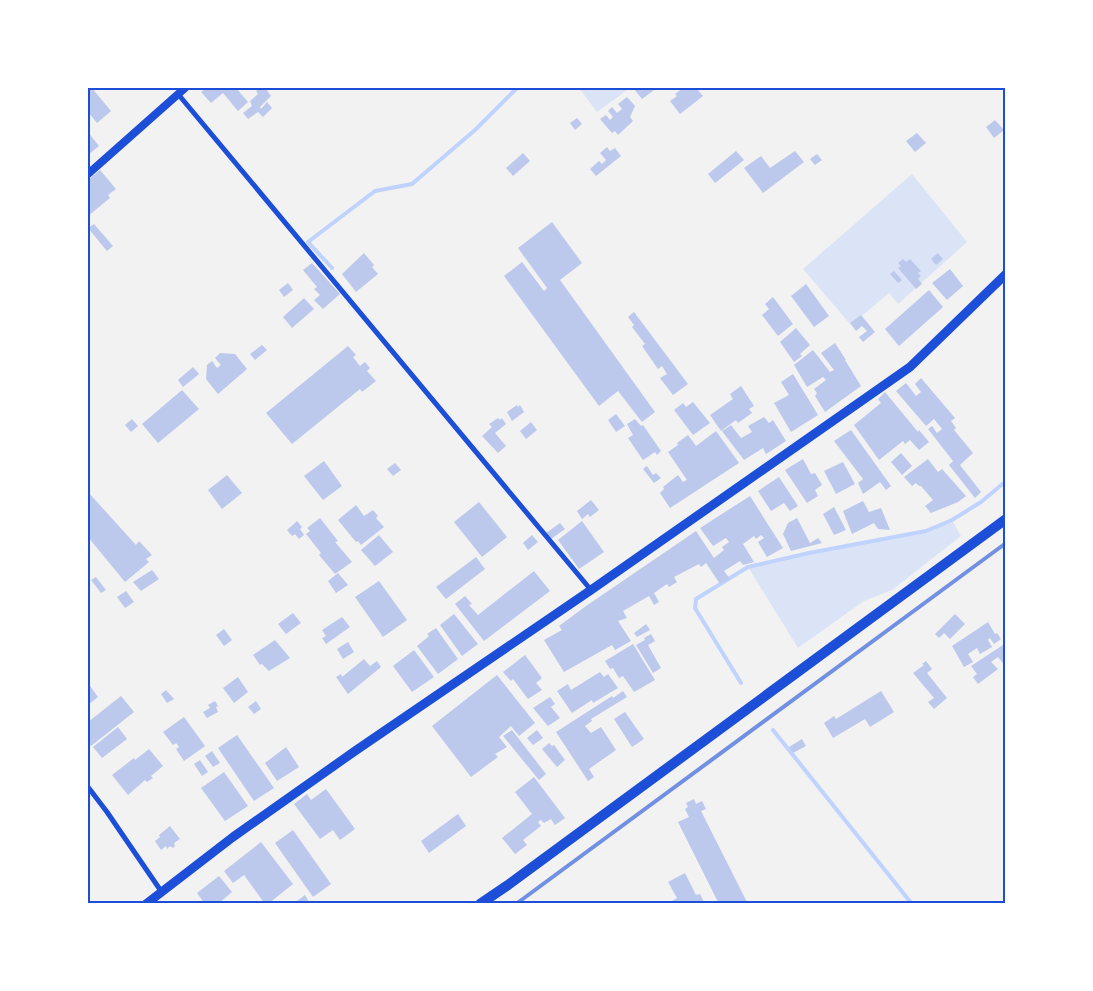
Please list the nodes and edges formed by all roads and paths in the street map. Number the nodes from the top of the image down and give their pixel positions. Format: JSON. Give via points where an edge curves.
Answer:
{"nodes":[{"id":1,"x":185,"y":88,"type":"edge"},
{"id":2,"x":178,"y":94,"type":"junction"},
{"id":3,"x":88,"y":174,"type":"edge"},
{"id":4,"x":1006,"y":274,"type":"edge"},
{"id":5,"x":1006,"y":519,"type":"edge"},
{"id":6,"x":591,"y":590,"type":"junction"},
{"id":7,"x":88,"y":788,"type":"edge"},
{"id":8,"x":160,"y":891,"type":"junction"},
{"id":9,"x":146,"y":904,"type":"edge"},
{"id":10,"x":480,"y":904,"type":"edge"}],
"edges":[{"from":1,"to":2,"type":"street"},
{"from":2,"to":3,"type":"street"},
{"from":2,"to":6,"type":"street"},
{"from":4,"to":6,"type":"main road","via":[[910,367]]},
{"from":5,"to":10,"type":"highway"},
{"from":6,"to":8,"type":"main road","via":[[355,751]]},
{"from":7,"to":8,"type":"street"},
{"from":8,"to":9,"type":"main road"}]}
